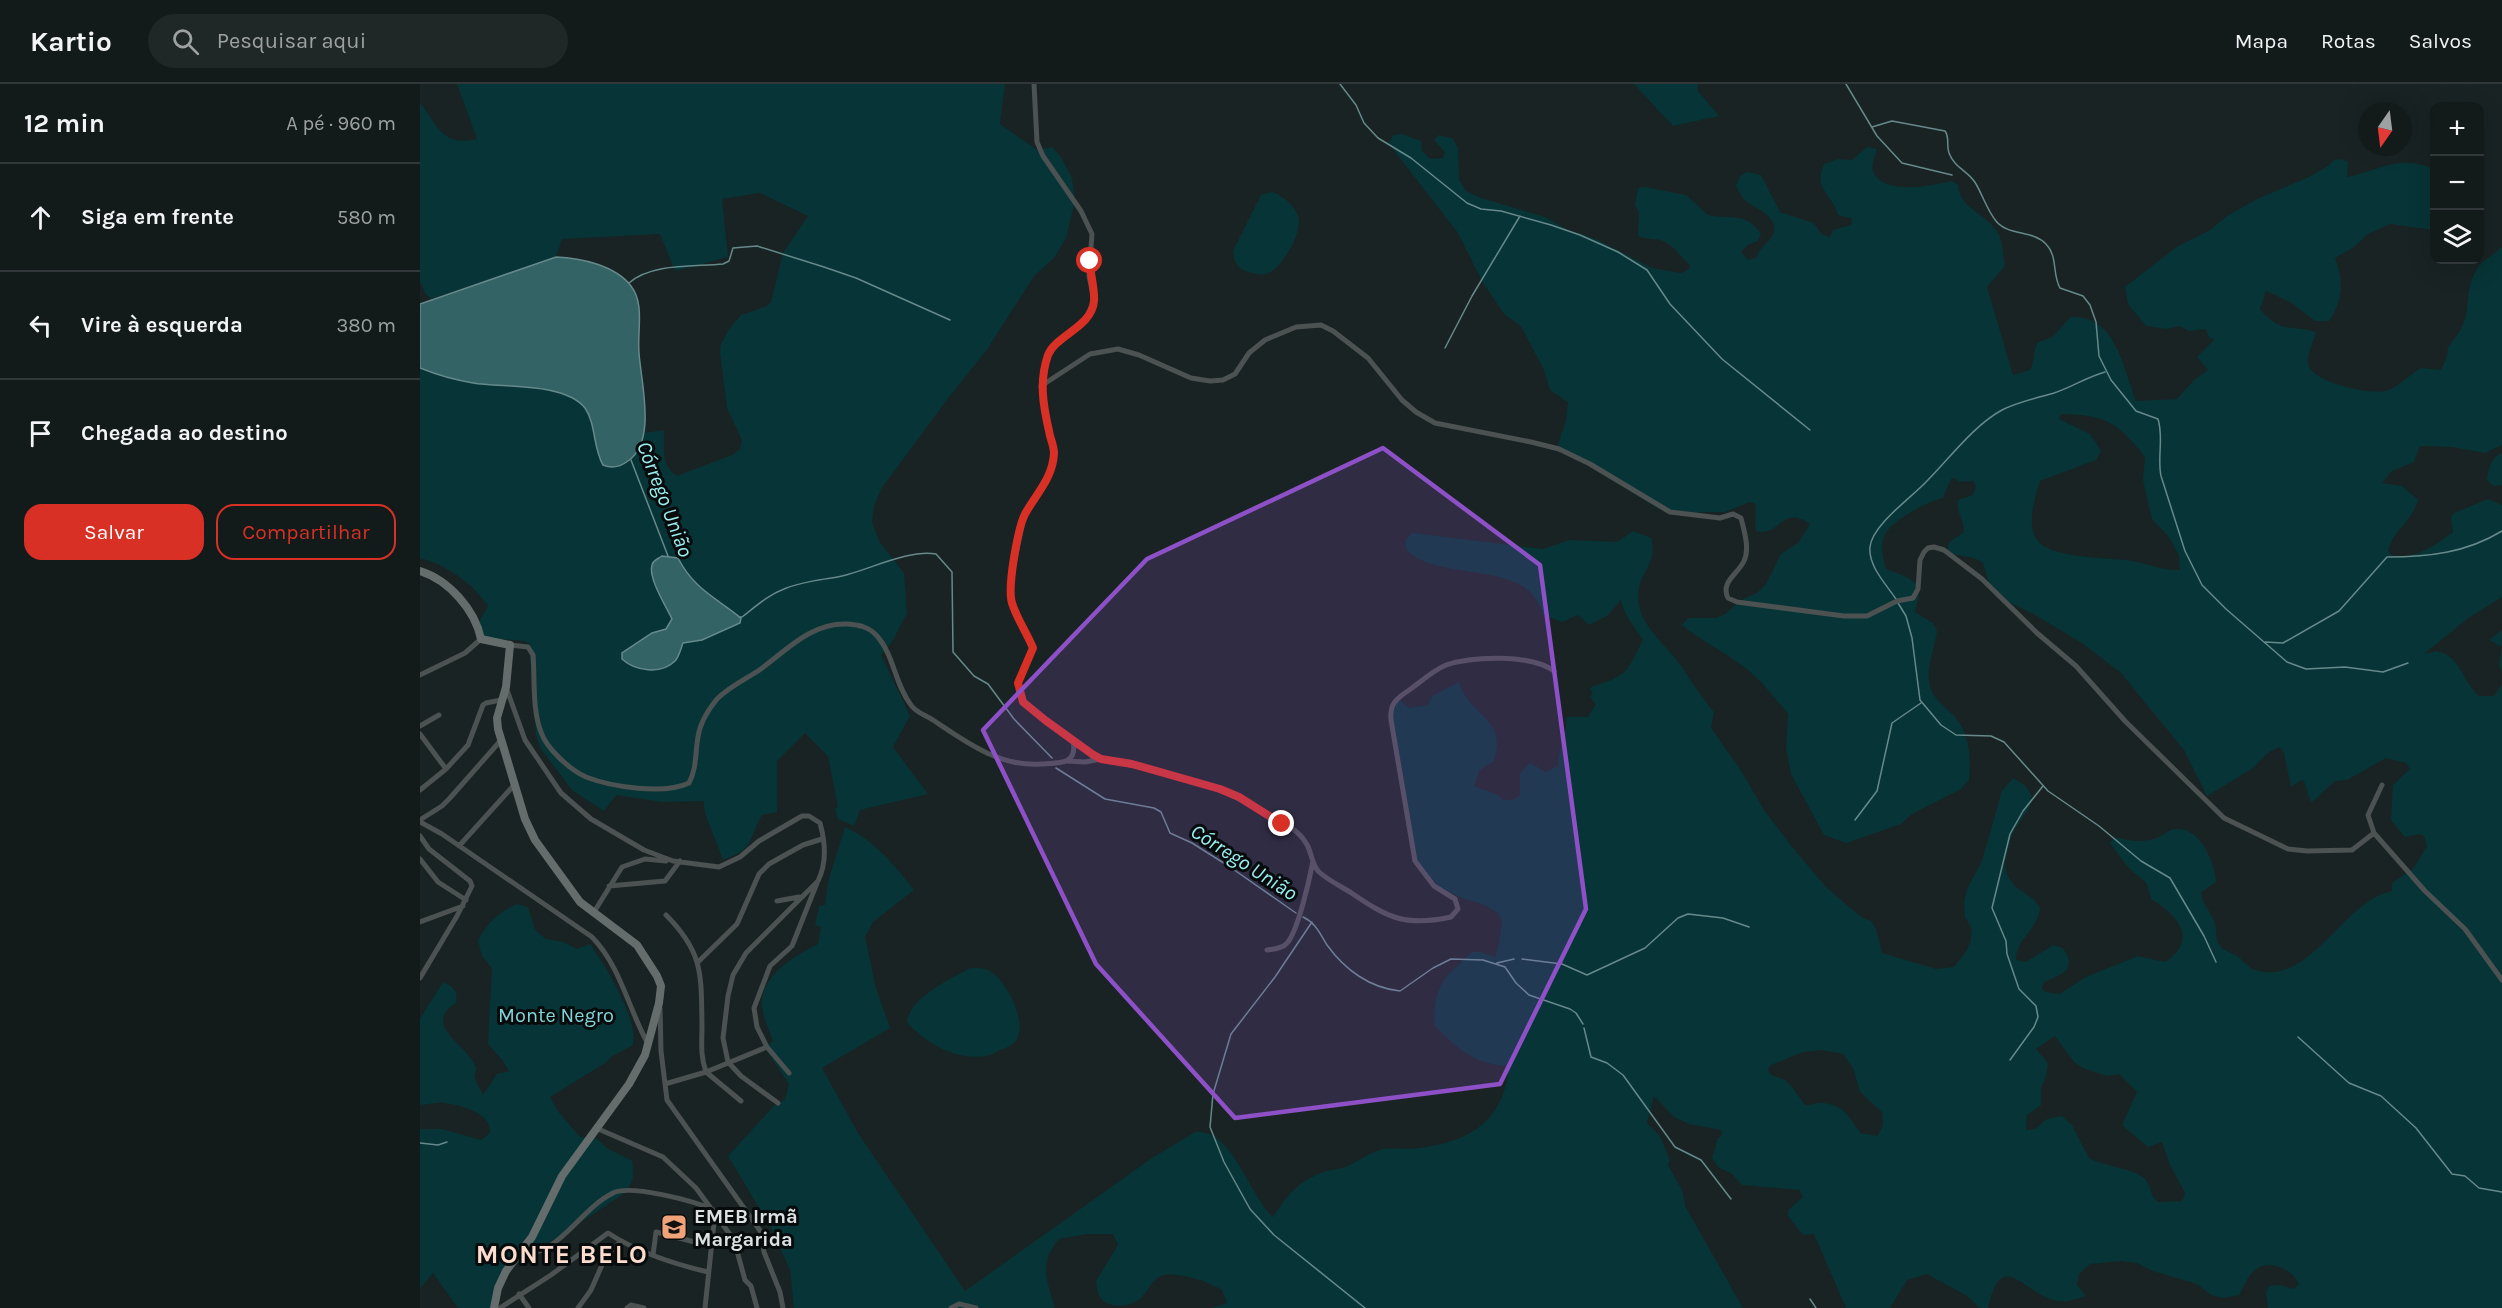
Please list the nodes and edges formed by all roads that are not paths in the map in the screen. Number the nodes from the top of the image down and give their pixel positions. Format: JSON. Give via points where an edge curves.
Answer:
{"nodes":[{"id":1,"x":1034,"y":84,"type":"edge"},
{"id":2,"x":1041,"y":386,"type":"junction"},
{"id":3,"x":420,"y":571,"type":"edge"},
{"id":4,"x":481,"y":639,"type":"junction"},
{"id":5,"x":510,"y":645,"type":"junction"},
{"id":6,"x":1554,"y":671,"type":"dead end"},
{"id":7,"x":420,"y":675,"type":"edge"},
{"id":8,"x":506,"y":687,"type":"junction"},
{"id":9,"x":501,"y":700,"type":"junction"},
{"id":10,"x":439,"y":715,"type":"dead end"},
{"id":11,"x":420,"y":726,"type":"edge"},
{"id":12,"x":420,"y":734,"type":"edge"},
{"id":13,"x":502,"y":739,"type":"junction"},
{"id":14,"x":1072,"y":740,"type":"junction"},
{"id":15,"x":1101,"y":759,"type":"junction"},
{"id":16,"x":1066,"y":761,"type":"junction"},
{"id":17,"x":446,"y":770,"type":"junction"},
{"id":18,"x":515,"y":784,"type":"junction"},
{"id":19,"x":2382,"y":785,"type":"dead end"},
{"id":20,"x":420,"y":790,"type":"edge"},
{"id":21,"x":420,"y":821,"type":"edge"},
{"id":22,"x":2374,"y":833,"type":"junction"},
{"id":23,"x":420,"y":836,"type":"edge"},
{"id":24,"x":822,"y":839,"type":"junction"},
{"id":25,"x":459,"y":846,"type":"junction"},
{"id":26,"x":420,"y":859,"type":"edge"},
{"id":27,"x":676,"y":861,"type":"junction"},
{"id":28,"x":1312,"y":861,"type":"junction"},
{"id":29,"x":818,"y":881,"type":"junction"},
{"id":30,"x":609,"y":886,"type":"junction"},
{"id":31,"x":799,"y":897,"type":"junction"},
{"id":32,"x":777,"y":901,"type":"dead end"},
{"id":33,"x":465,"y":903,"type":"junction"},
{"id":34,"x":594,"y":912,"type":"junction"},
{"id":35,"x":666,"y":915,"type":"dead end"},
{"id":36,"x":420,"y":922,"type":"edge"},
{"id":37,"x":1267,"y":950,"type":"dead end"},
{"id":38,"x":698,"y":962,"type":"junction"},
{"id":39,"x":420,"y":978,"type":"edge"},
{"id":40,"x":2502,"y":980,"type":"edge"},
{"id":41,"x":660,"y":1003,"type":"junction"},
{"id":42,"x":649,"y":1045,"type":"junction"},
{"id":43,"x":767,"y":1047,"type":"junction"},
{"id":44,"x":728,"y":1062,"type":"junction"},
{"id":45,"x":706,"y":1071,"type":"junction"},
{"id":46,"x":789,"y":1073,"type":"dead end"},
{"id":47,"x":665,"y":1084,"type":"junction"},
{"id":48,"x":741,"y":1101,"type":"dead end"},
{"id":49,"x":778,"y":1103,"type":"dead end"},
{"id":50,"x":596,"y":1128,"type":"junction"},
{"id":51,"x":714,"y":1211,"type":"junction"},
{"id":52,"x":621,"y":1241,"type":"junction"},
{"id":53,"x":710,"y":1246,"type":"junction"},
{"id":54,"x":653,"y":1255,"type":"junction"},
{"id":55,"x":516,"y":1257,"type":"junction"},
{"id":56,"x":708,"y":1272,"type":"junction"},
{"id":57,"x":519,"y":1294,"type":"junction"},
{"id":58,"x":494,"y":1308,"type":"edge"},
{"id":59,"x":500,"y":1308,"type":"edge"},
{"id":60,"x":530,"y":1308,"type":"edge"},
{"id":61,"x":578,"y":1308,"type":"edge"},
{"id":62,"x":627,"y":1308,"type":"edge"},
{"id":63,"x":644,"y":1308,"type":"edge"},
{"id":64,"x":705,"y":1308,"type":"edge"},
{"id":65,"x":757,"y":1308,"type":"edge"},
{"id":66,"x":783,"y":1308,"type":"edge"},
{"id":67,"x":951,"y":1308,"type":"edge"},
{"id":68,"x":976,"y":1308,"type":"edge"}],
"edges":[{"from":1,"to":2,"type":"street","via":[[1037,142],[1087,222],[1093,246],[1089,276],[1094,300],[1091,311],[1049,352]]},
{"from":2,"to":14,"type":"street","via":[[1053,463],[1024,516],[1010,596],[1033,648],[1018,683],[1023,702]]},
{"from":2,"to":22,"type":"street","via":[[1090,354],[1118,349],[1191,378],[1223,380],[1235,374],[1249,353],[1265,340],[1296,327],[1321,325],[1368,358],[1402,400],[1435,423],[1559,449],[1670,512],[1720,518],[1733,514],[1741,518],[1747,552],[1725,589],[1728,598],[1867,616],[1897,601],[1913,598],[1924,552],[1934,547],[1944,550],[1982,579],[2076,666],[2125,721],[2224,818],[2288,849],[2307,851],[2352,850]]},
{"from":3,"to":4,"type":"street","via":[[458,596]]},
{"from":4,"to":5,"type":"street"},
{"from":4,"to":7,"type":"street","via":[[465,653]]},
{"from":5,"to":8,"type":"street"},
{"from":5,"to":16,"type":"street","via":[[528,647],[533,655],[544,740],[576,771],[608,783],[673,788],[689,783],[700,728],[717,699],[796,641],[841,623],[866,627],[876,635],[911,707],[950,732],[985,753],[1009,761],[1030,765]]},
{"from":6,"to":28,"type":"street","via":[[1545,664],[1514,658],[1453,663],[1429,675],[1393,703],[1391,720],[1415,861],[1434,886],[1455,898],[1458,909],[1452,917],[1422,922],[1382,914],[1318,871]]},
{"from":8,"to":9,"type":"street"},
{"from":8,"to":27,"type":"street","via":[[525,740],[561,793],[608,831]]},
{"from":9,"to":13,"type":"street","via":[[497,718]]},
{"from":9,"to":17,"type":"street","via":[[483,705],[468,745]]},
{"from":10,"to":11,"type":"street"},
{"from":12,"to":17,"type":"street"},
{"from":13,"to":18,"type":"street"},
{"from":13,"to":21,"type":"street","via":[[442,806]]},
{"from":14,"to":15,"type":"street"},
{"from":14,"to":16,"type":"street","via":[[1073,755]]},
{"from":15,"to":16,"type":"street"},
{"from":15,"to":28,"type":"street","via":[[1172,775],[1239,797],[1297,833],[1306,843]]},
{"from":17,"to":20,"type":"street"},
{"from":18,"to":25,"type":"street"},
{"from":18,"to":34,"type":"street","via":[[535,840],[580,902]]},
{"from":19,"to":22,"type":"street","via":[[2368,815]]},
{"from":21,"to":25,"type":"street"},
{"from":22,"to":40,"type":"street","via":[[2465,929]]},
{"from":23,"to":33,"type":"street","via":[[429,849],[470,881]]},
{"from":24,"to":27,"type":"street","via":[[820,823],[802,816],[719,867]]},
{"from":24,"to":29,"type":"street","via":[[825,861]]},
{"from":24,"to":38,"type":"street","via":[[769,864],[759,874],[737,924]]},
{"from":25,"to":42,"type":"street","via":[[583,929],[600,945],[611,959]]},
{"from":26,"to":33,"type":"street","via":[[438,882]]},
{"from":27,"to":30,"type":"street","via":[[645,860],[622,867]]},
{"from":27,"to":30,"type":"street","via":[[665,881]]},
{"from":28,"to":37,"type":"street","via":[[1291,938],[1284,946]]},
{"from":29,"to":31,"type":"street"},
{"from":29,"to":43,"type":"street","via":[[792,946],[770,966],[754,1008],[757,1027]]},
{"from":30,"to":34,"type":"street"},
{"from":31,"to":32,"type":"street"},
{"from":31,"to":44,"type":"street","via":[[746,952],[736,970],[723,1038]]},
{"from":33,"to":36,"type":"street"},
{"from":33,"to":39,"type":"street"},
{"from":34,"to":41,"type":"street","via":[[644,954],[661,986]]},
{"from":35,"to":38,"type":"street","via":[[682,931]]},
{"from":38,"to":45,"type":"street","via":[[700,1048]]},
{"from":41,"to":42,"type":"street"},
{"from":41,"to":47,"type":"street"},
{"from":42,"to":50,"type":"street","via":[[629,1084]]},
{"from":43,"to":44,"type":"street"},
{"from":43,"to":46,"type":"street"},
{"from":44,"to":45,"type":"street"},
{"from":44,"to":49,"type":"street"},
{"from":45,"to":47,"type":"street"},
{"from":45,"to":48,"type":"street"},
{"from":47,"to":66,"type":"street","via":[[667,1100],[761,1232]]},
{"from":50,"to":51,"type":"street","via":[[663,1157]]},
{"from":50,"to":55,"type":"street","via":[[562,1176],[532,1237]]},
{"from":51,"to":53,"type":"street"},
{"from":51,"to":55,"type":"street","via":[[700,1204],[628,1189],[615,1192],[543,1250]]},
{"from":51,"to":65,"type":"street","via":[[734,1239]]},
{"from":52,"to":54,"type":"street"},
{"from":52,"to":57,"type":"street","via":[[608,1233]]},
{"from":52,"to":61,"type":"street","via":[[606,1256]]},
{"from":53,"to":54,"type":"street","via":[[656,1232]]},
{"from":53,"to":56,"type":"street"},
{"from":54,"to":56,"type":"street"},
{"from":55,"to":58,"type":"street","via":[[498,1288]]},
{"from":56,"to":64,"type":"street"},
{"from":57,"to":59,"type":"street"},
{"from":57,"to":60,"type":"street"},
{"from":62,"to":63,"type":"street"},
{"from":67,"to":68,"type":"street","via":[[959,1304]]}]}
